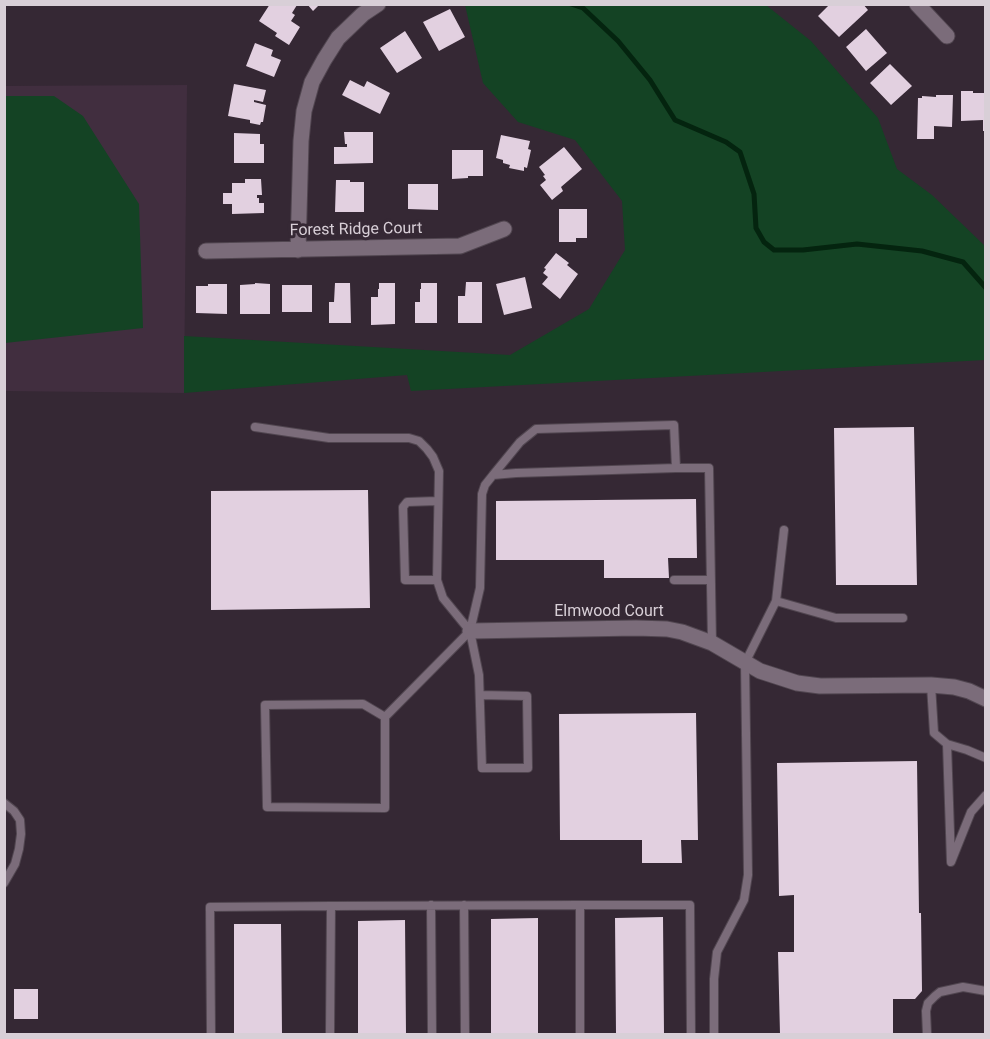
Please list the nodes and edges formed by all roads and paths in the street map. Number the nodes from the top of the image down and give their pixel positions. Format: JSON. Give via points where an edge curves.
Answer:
{"nodes":[{"id":1,"x":378,"y":4,"type":"edge"},
{"id":2,"x":917,"y":4,"type":"edge"},
{"id":3,"x":947,"y":36,"type":"dead end"},
{"id":4,"x":504,"y":229,"type":"dead end"},
{"id":5,"x":298,"y":250,"type":"junction"},
{"id":6,"x":206,"y":251,"type":"dead end"},
{"id":7,"x":255,"y":427,"type":"dead end"},
{"id":8,"x":676,"y":468,"type":"junction"},
{"id":9,"x":493,"y":475,"type":"junction"},
{"id":10,"x":437,"y":501,"type":"junction"},
{"id":11,"x":784,"y":530,"type":"dead end"},
{"id":12,"x":437,"y":580,"type":"junction"},
{"id":13,"x":675,"y":580,"type":"dead end"},
{"id":14,"x":710,"y":580,"type":"junction"},
{"id":15,"x":776,"y":601,"type":"junction"},
{"id":16,"x":903,"y":618,"type":"dead end"},
{"id":17,"x":470,"y":631,"type":"junction"},
{"id":18,"x":712,"y":643,"type":"junction"},
{"id":19,"x":745,"y":663,"type":"junction"},
{"id":20,"x":931,"y":685,"type":"junction"},
{"id":21,"x":480,"y":695,"type":"junction"},
{"id":22,"x":986,"y":699,"type":"edge"},
{"id":23,"x":385,"y":717,"type":"junction"},
{"id":24,"x":947,"y":744,"type":"junction"},
{"id":25,"x":986,"y":758,"type":"edge"},
{"id":26,"x":986,"y":795,"type":"edge"},
{"id":27,"x":4,"y":803,"type":"edge"},
{"id":28,"x":4,"y":883,"type":"edge"},
{"id":29,"x":431,"y":905,"type":"junction"},
{"id":30,"x":464,"y":905,"type":"junction"},
{"id":31,"x":580,"y":905,"type":"junction"},
{"id":32,"x":331,"y":906,"type":"junction"},
{"id":33,"x":986,"y":991,"type":"edge"},
{"id":34,"x":211,"y":1035,"type":"edge"},
{"id":35,"x":330,"y":1035,"type":"edge"},
{"id":36,"x":432,"y":1035,"type":"edge"},
{"id":37,"x":465,"y":1035,"type":"edge"},
{"id":38,"x":580,"y":1035,"type":"edge"},
{"id":39,"x":691,"y":1035,"type":"edge"},
{"id":40,"x":714,"y":1035,"type":"edge"},
{"id":41,"x":927,"y":1035,"type":"edge"}],
"edges":[{"from":1,"to":5,"type":"street","via":[[338,38],[312,82],[301,141]]},
{"from":2,"to":3,"type":"street"},
{"from":4,"to":5,"type":"street","name":"Forest Ridge Court","via":[[460,246]]},
{"from":5,"to":6,"type":"street","name":"Forest Ridge Court"},
{"from":7,"to":10,"type":"lane","via":[[329,438],[419,441],[434,457],[439,471]]},
{"from":8,"to":9,"type":"lane"},
{"from":8,"to":9,"type":"lane","via":[[674,425],[536,429]]},
{"from":8,"to":14,"type":"lane","via":[[709,468]]},
{"from":9,"to":17,"type":"lane","via":[[482,494],[480,588]]},
{"from":10,"to":12,"type":"lane"},
{"from":10,"to":12,"type":"lane","via":[[406,502],[404,507],[405,580]]},
{"from":11,"to":15,"type":"lane"},
{"from":12,"to":17,"type":"lane","via":[[443,598]]},
{"from":13,"to":14,"type":"lane"},
{"from":14,"to":18,"type":"lane"},
{"from":15,"to":16,"type":"lane","via":[[836,618]]},
{"from":15,"to":19,"type":"lane"},
{"from":17,"to":18,"type":"street","name":"Elmwood Court","via":[[651,628],[682,632]]},
{"from":17,"to":21,"type":"lane"},
{"from":17,"to":23,"type":"lane"},
{"from":18,"to":19,"type":"street","name":"Elmwood Court"},
{"from":19,"to":20,"type":"street","name":"Elmwood Court","via":[[785,681],[820,686]]},
{"from":19,"to":40,"type":"lane","via":[[748,875],[744,900],[717,952]]},
{"from":20,"to":22,"type":"street","name":"Elmwood Court","via":[[954,687]]},
{"from":20,"to":24,"type":"lane","via":[[934,733]]},
{"from":21,"to":21,"type":"lane","via":[[482,768],[528,768],[527,696]]},
{"from":23,"to":23,"type":"lane","via":[[363,704],[265,705],[267,807],[385,808]]},
{"from":24,"to":25,"type":"lane"},
{"from":24,"to":26,"type":"lane","via":[[951,862],[971,812]]},
{"from":27,"to":28,"type":"lane","via":[[20,820],[21,834],[15,864]]},
{"from":29,"to":30,"type":"lane"},
{"from":29,"to":32,"type":"lane"},
{"from":29,"to":36,"type":"lane"},
{"from":30,"to":31,"type":"lane"},
{"from":30,"to":37,"type":"lane"},
{"from":31,"to":38,"type":"lane"},
{"from":31,"to":39,"type":"lane","via":[[690,904]]},
{"from":32,"to":34,"type":"lane","via":[[210,907]]},
{"from":32,"to":35,"type":"lane"},
{"from":33,"to":41,"type":"lane","via":[[963,987],[940,992],[928,1003]]}]}
